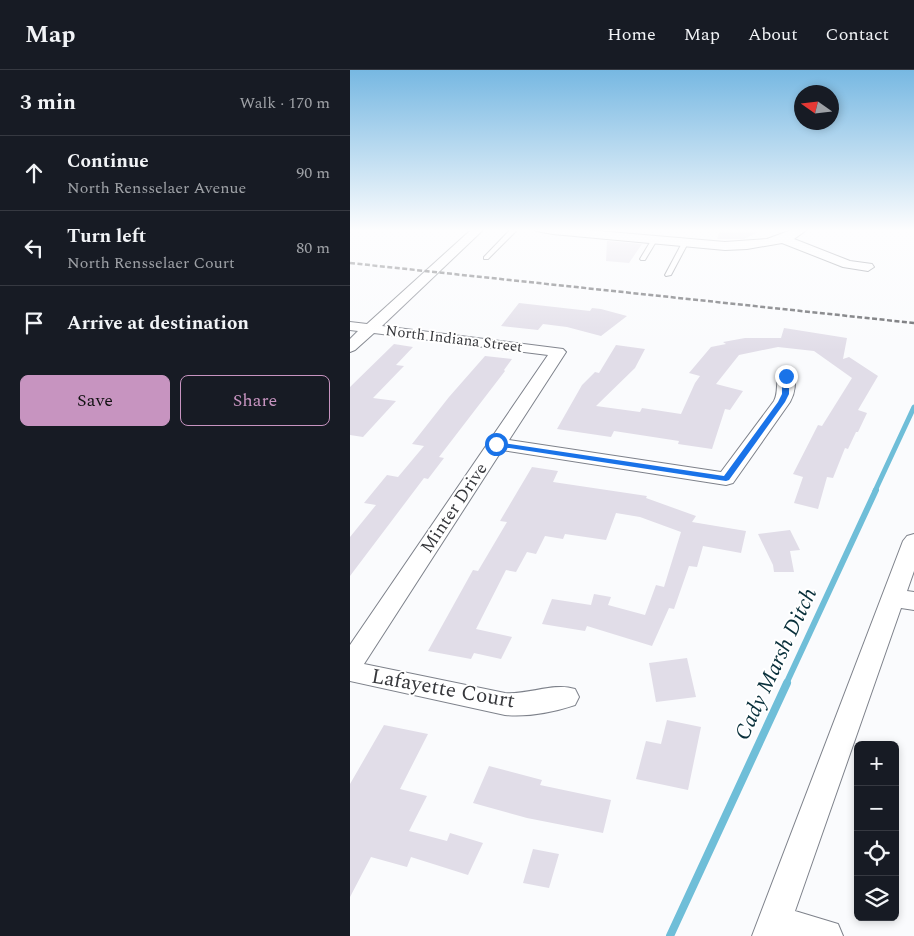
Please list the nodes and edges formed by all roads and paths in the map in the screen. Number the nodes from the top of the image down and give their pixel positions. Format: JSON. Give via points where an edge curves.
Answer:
{"nodes":[{"id":1,"x":435,"y":269,"type":"edge"},
{"id":2,"x":671,"y":269,"type":"edge"},
{"id":3,"x":668,"y":275,"type":"dead end"},
{"id":4,"x":350,"y":326,"type":"edge"},
{"id":5,"x":370,"y":328,"type":"junction"},
{"id":6,"x":350,"y":346,"type":"edge"},
{"id":7,"x":558,"y":352,"type":"joint"},
{"id":8,"x":786,"y":376,"type":"dead end"},
{"id":9,"x":496,"y":444,"type":"junction"},
{"id":10,"x":914,"y":540,"type":"edge"},
{"id":11,"x":903,"y":599,"type":"edge"},
{"id":12,"x":350,"y":665,"type":"edge"},
{"id":13,"x":350,"y":671,"type":"edge"},
{"id":14,"x":566,"y":696,"type":"dead end"},
{"id":15,"x":771,"y":929,"type":"edge"},
{"id":16,"x":826,"y":936,"type":"edge"}],
"edges":[{"from":1,"to":5,"type":"street"},
{"from":2,"to":3,"type":"lane"},
{"from":4,"to":5,"type":"street","name":"North Indiana Street"},
{"from":5,"to":6,"type":"street"},
{"from":5,"to":7,"type":"street","name":"North Indiana Street"},
{"from":7,"to":9,"type":"street","name":"Minter Drive"},
{"from":8,"to":9,"type":"street","via":[[786,394],[782,402],[726,479]]},
{"from":9,"to":12,"type":"street","name":"Minter Drive"},
{"from":10,"to":11,"type":"street"},
{"from":11,"to":15,"type":"street"},
{"from":13,"to":14,"type":"street","name":"Lafayette Court","via":[[505,704],[518,705]]},
{"from":15,"to":16,"type":"street"}]}
